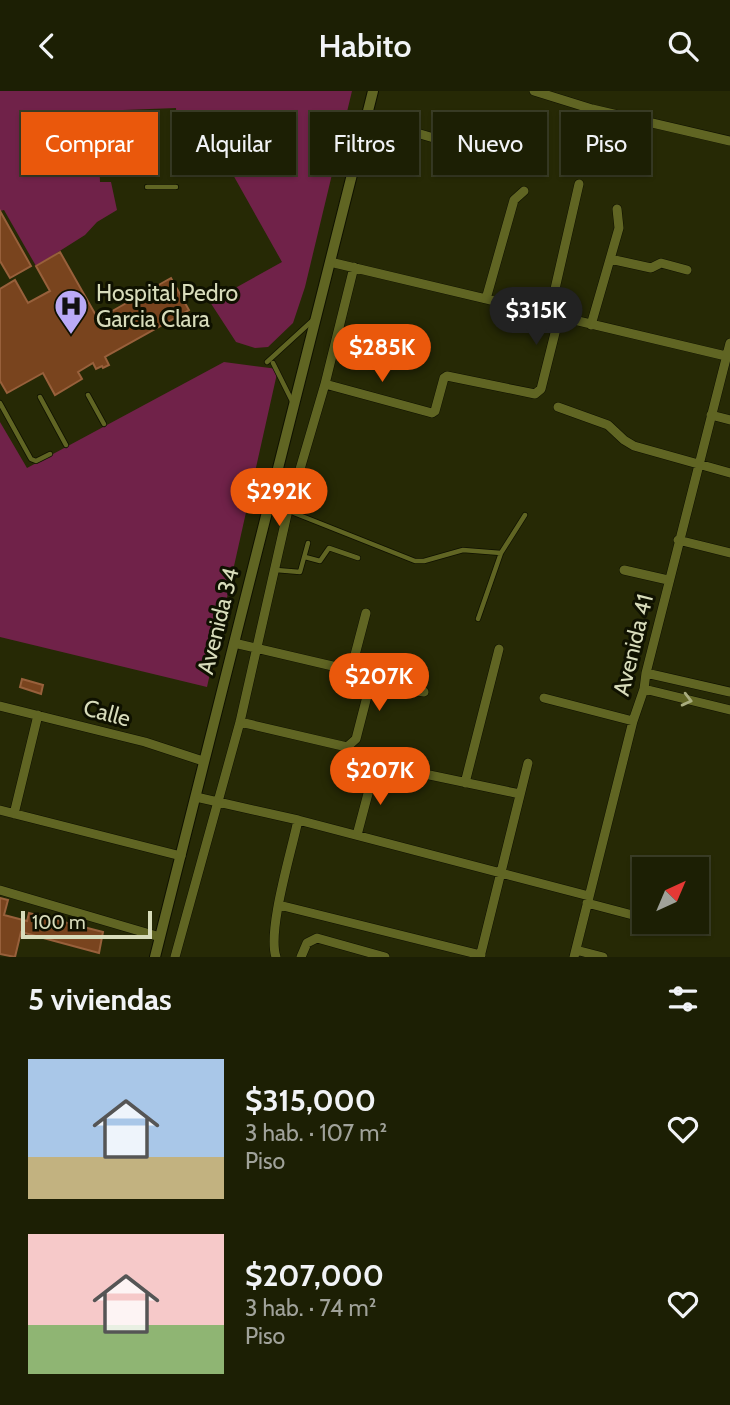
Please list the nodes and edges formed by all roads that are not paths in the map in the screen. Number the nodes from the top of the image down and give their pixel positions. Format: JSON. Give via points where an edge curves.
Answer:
{"nodes":[{"id":1,"x":373,"y":91,"type":"edge"},
{"id":2,"x":534,"y":91,"type":"edge"},
{"id":3,"x":368,"y":112,"type":"edge"},
{"id":4,"x":730,"y":141,"type":"edge"},
{"id":5,"x":352,"y":175,"type":"edge"},
{"id":6,"x":579,"y":184,"type":"dead end"},
{"id":7,"x":147,"y":187,"type":"dead end"},
{"id":8,"x":176,"y":187,"type":"dead end"},
{"id":9,"x":524,"y":191,"type":"dead end"},
{"id":10,"x":617,"y":209,"type":"dead end"},
{"id":11,"x":610,"y":259,"type":"junction"},
{"id":12,"x":330,"y":262,"type":"junction"},
{"id":13,"x":354,"y":267,"type":"junction"},
{"id":14,"x":687,"y":270,"type":"dead end"},
{"id":15,"x":486,"y":299,"type":"junction"},
{"id":16,"x":554,"y":316,"type":"junction"},
{"id":17,"x":316,"y":317,"type":"junction"},
{"id":18,"x":591,"y":325,"type":"junction"},
{"id":19,"x":730,"y":343,"type":"edge"},
{"id":20,"x":267,"y":362,"type":"dead end"},
{"id":21,"x":727,"y":362,"type":"edge"},
{"id":22,"x":273,"y":363,"type":"dead end"},
{"id":23,"x":325,"y":384,"type":"junction"},
{"id":24,"x":88,"y":395,"type":"dead end"},
{"id":25,"x":40,"y":397,"type":"dead end"},
{"id":26,"x":0,"y":403,"type":"edge"},
{"id":27,"x":294,"y":405,"type":"junction"},
{"id":28,"x":558,"y":407,"type":"dead end"},
{"id":29,"x":711,"y":415,"type":"junction"},
{"id":30,"x":730,"y":420,"type":"edge"},
{"id":31,"x":104,"y":423,"type":"dead end"},
{"id":32,"x":66,"y":445,"type":"dead end"},
{"id":33,"x":50,"y":454,"type":"dead end"},
{"id":34,"x":698,"y":465,"type":"junction"},
{"id":35,"x":730,"y":473,"type":"edge"},
{"id":36,"x":288,"y":510,"type":"junction"},
{"id":37,"x":525,"y":515,"type":"dead end"},
{"id":38,"x":678,"y":540,"type":"junction"},
{"id":39,"x":309,"y":543,"type":"dead end"},
{"id":40,"x":501,"y":553,"type":"junction"},
{"id":41,"x":730,"y":553,"type":"edge"},
{"id":42,"x":305,"y":557,"type":"junction"},
{"id":43,"x":358,"y":558,"type":"dead end"},
{"id":44,"x":275,"y":569,"type":"junction"},
{"id":45,"x":624,"y":570,"type":"dead end"},
{"id":46,"x":668,"y":580,"type":"junction"},
{"id":47,"x":366,"y":613,"type":"dead end"},
{"id":48,"x":478,"y":619,"type":"dead end"},
{"id":49,"x":234,"y":643,"type":"junction"},
{"id":50,"x":257,"y":648,"type":"junction"},
{"id":51,"x":499,"y":649,"type":"dead end"},
{"id":52,"x":351,"y":670,"type":"junction"},
{"id":53,"x":646,"y":673,"type":"junction"},
{"id":54,"x":371,"y":684,"type":"junction"},
{"id":55,"x":644,"y":689,"type":"junction"},
{"id":56,"x":424,"y":692,"type":"dead end"},
{"id":57,"x":730,"y":692,"type":"edge"},
{"id":58,"x":544,"y":698,"type":"dead end"},
{"id":59,"x":0,"y":706,"type":"edge"},
{"id":60,"x":730,"y":710,"type":"edge"},
{"id":61,"x":38,"y":715,"type":"junction"},
{"id":62,"x":633,"y":721,"type":"junction"},
{"id":63,"x":240,"y":722,"type":"junction"},
{"id":64,"x":204,"y":761,"type":"junction"},
{"id":65,"x":528,"y":763,"type":"dead end"},
{"id":66,"x":465,"y":783,"type":"junction"},
{"id":67,"x":520,"y":794,"type":"junction"},
{"id":68,"x":196,"y":797,"type":"junction"},
{"id":69,"x":218,"y":802,"type":"junction"},
{"id":70,"x":0,"y":810,"type":"edge"},
{"id":71,"x":14,"y":814,"type":"junction"},
{"id":72,"x":298,"y":820,"type":"junction"},
{"id":73,"x":357,"y":835,"type":"junction"},
{"id":74,"x":181,"y":856,"type":"junction"},
{"id":75,"x":500,"y":874,"type":"junction"},
{"id":76,"x":0,"y":890,"type":"edge"},
{"id":77,"x":588,"y":899,"type":"junction"},
{"id":78,"x":279,"y":905,"type":"junction"},
{"id":79,"x":632,"y":914,"type":"edge"},
{"id":80,"x":160,"y":937,"type":"junction"},
{"id":81,"x":575,"y":954,"type":"edge"},
{"id":82,"x":480,"y":956,"type":"edge"},
{"id":83,"x":155,"y":957,"type":"edge"},
{"id":84,"x":175,"y":957,"type":"edge"},
{"id":85,"x":276,"y":957,"type":"edge"},
{"id":86,"x":301,"y":957,"type":"edge"},
{"id":87,"x":385,"y":957,"type":"edge"},
{"id":88,"x":603,"y":957,"type":"edge"}],
"edges":[{"from":1,"to":3,"type":"street","name":"Avenida 34"},
{"from":2,"to":4,"type":"street"},
{"from":5,"to":12,"type":"street","name":"Avenida 34"},
{"from":6,"to":16,"type":"street"},
{"from":7,"to":8,"type":"lane"},
{"from":9,"to":15,"type":"street","via":[[514,200]]},
{"from":10,"to":11,"type":"street","via":[[619,228]]},
{"from":11,"to":14,"type":"street"},
{"from":11,"to":18,"type":"street"},
{"from":12,"to":13,"type":"street"},
{"from":12,"to":17,"type":"street","name":"Avenida 34"},
{"from":13,"to":15,"type":"street"},
{"from":13,"to":23,"type":"street"},
{"from":15,"to":16,"type":"street"},
{"from":16,"to":18,"type":"street"},
{"from":16,"to":23,"type":"street","via":[[541,389],[535,394],[447,376],[432,413]]},
{"from":17,"to":20,"type":"lane"},
{"from":17,"to":27,"type":"street","name":"Avenida 34"},
{"from":18,"to":21,"type":"street"},
{"from":19,"to":21,"type":"street","name":"Avenida 41"},
{"from":21,"to":29,"type":"street","name":"Avenida 41"},
{"from":22,"to":27,"type":"lane"},
{"from":23,"to":36,"type":"street"},
{"from":24,"to":31,"type":"lane"},
{"from":25,"to":32,"type":"lane"},
{"from":26,"to":33,"type":"lane","via":[[31,459]]},
{"from":27,"to":49,"type":"street","name":"Avenida 34"},
{"from":28,"to":34,"type":"street","via":[[608,425],[634,446]]},
{"from":29,"to":30,"type":"street"},
{"from":29,"to":34,"type":"street","name":"Avenida 41"},
{"from":34,"to":35,"type":"street"},
{"from":34,"to":38,"type":"street","name":"Avenida 41"},
{"from":36,"to":40,"type":"lane","via":[[415,561],[463,551]]},
{"from":36,"to":44,"type":"street"},
{"from":37,"to":40,"type":"lane"},
{"from":38,"to":41,"type":"street"},
{"from":38,"to":46,"type":"street","name":"Avenida 41"},
{"from":39,"to":42,"type":"lane"},
{"from":40,"to":48,"type":"lane"},
{"from":42,"to":43,"type":"lane","via":[[320,561],[329,548]]},
{"from":42,"to":44,"type":"lane","via":[[298,573]]},
{"from":44,"to":50,"type":"street"},
{"from":45,"to":46,"type":"street"},
{"from":46,"to":53,"type":"street","name":"Avenida 41"},
{"from":47,"to":52,"type":"street"},
{"from":49,"to":50,"type":"street"},
{"from":49,"to":64,"type":"street","name":"Avenida 34"},
{"from":50,"to":52,"type":"street"},
{"from":50,"to":63,"type":"street"},
{"from":51,"to":66,"type":"street"},
{"from":52,"to":54,"type":"street","via":[[371,675]]},
{"from":53,"to":55,"type":"street","name":"Avenida 41"},
{"from":53,"to":57,"type":"street"},
{"from":54,"to":56,"type":"street"},
{"from":54,"to":63,"type":"street","via":[[356,739],[347,747]]},
{"from":55,"to":60,"type":"street","one_way":true},
{"from":55,"to":62,"type":"street","name":"Avenida 41"},
{"from":58,"to":62,"type":"street"},
{"from":59,"to":61,"type":"street","name":"Calle"},
{"from":61,"to":64,"type":"street","name":"Calle"},
{"from":61,"to":71,"type":"street"},
{"from":62,"to":77,"type":"street","name":"Avenida 41"},
{"from":63,"to":69,"type":"street"},
{"from":64,"to":68,"type":"street","name":"Avenida 34"},
{"from":65,"to":67,"type":"street"},
{"from":66,"to":67,"type":"street"},
{"from":66,"to":73,"type":"street","via":[[377,767]]},
{"from":67,"to":75,"type":"street"},
{"from":68,"to":69,"type":"street"},
{"from":68,"to":74,"type":"street","name":"Avenida 34"},
{"from":69,"to":72,"type":"street"},
{"from":69,"to":84,"type":"street"},
{"from":70,"to":71,"type":"street"},
{"from":71,"to":74,"type":"street"},
{"from":72,"to":73,"type":"street"},
{"from":72,"to":78,"type":"street"},
{"from":73,"to":75,"type":"street"},
{"from":74,"to":80,"type":"street","name":"Avenida 34"},
{"from":75,"to":77,"type":"street"},
{"from":75,"to":82,"type":"street"},
{"from":76,"to":80,"type":"street"},
{"from":77,"to":79,"type":"street"},
{"from":77,"to":81,"type":"street","name":"Avenida 41"},
{"from":78,"to":82,"type":"street"},
{"from":78,"to":85,"type":"street","via":[[273,945]]},
{"from":80,"to":83,"type":"street","name":"Avenida 34"},
{"from":81,"to":88,"type":"street"},
{"from":86,"to":87,"type":"street","via":[[307,943],[317,938]]}]}
